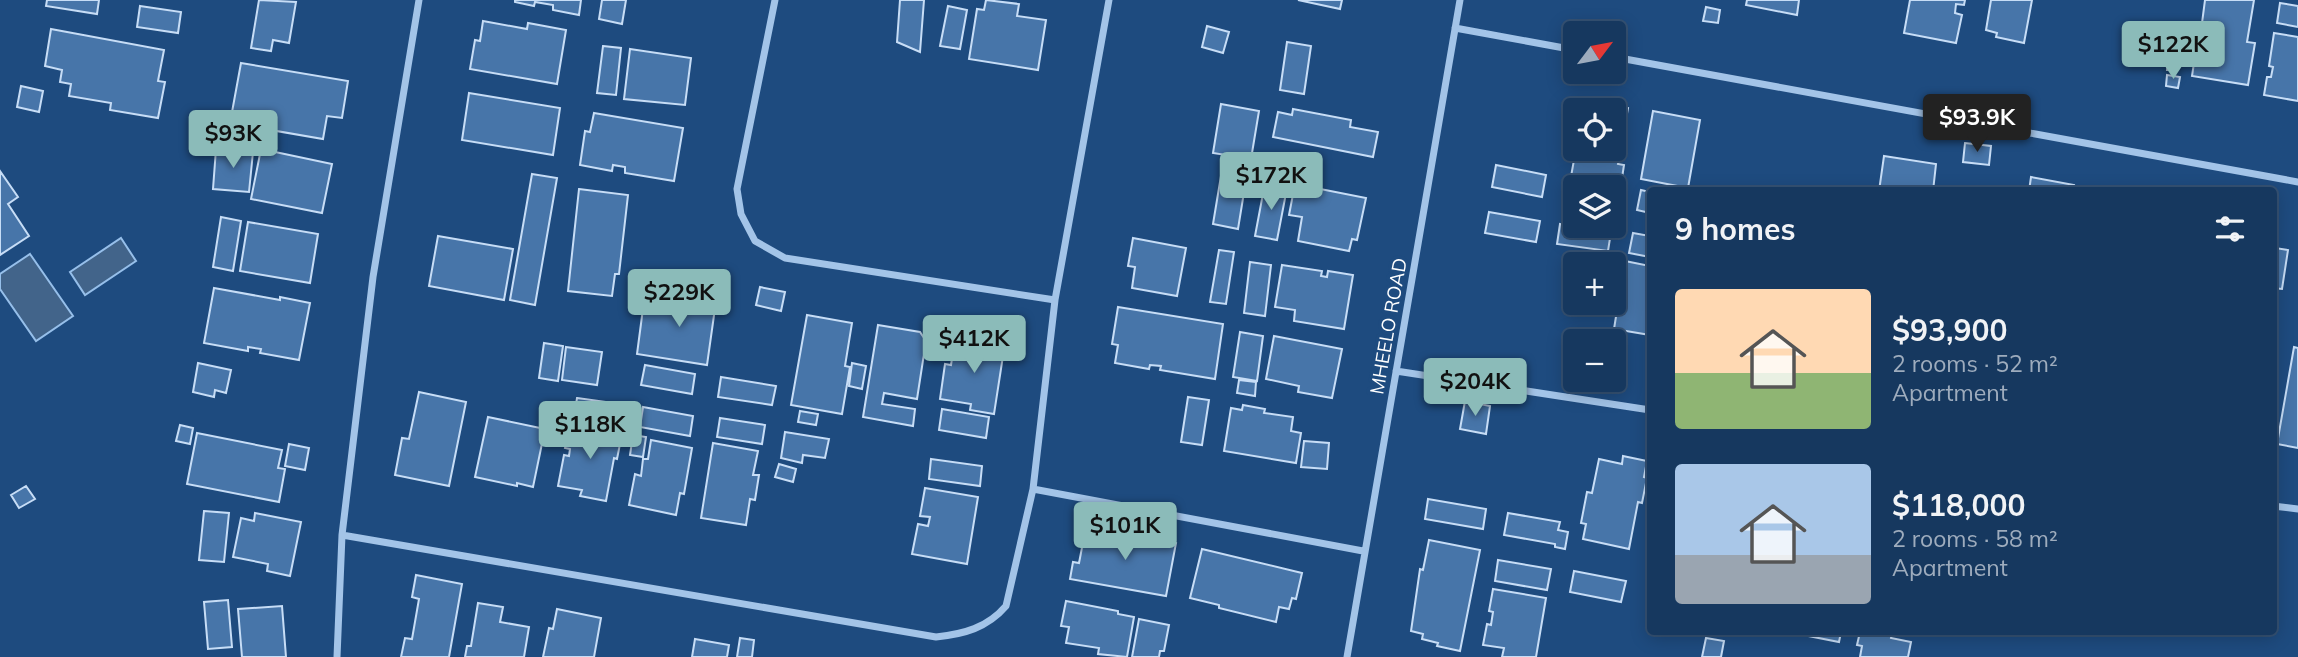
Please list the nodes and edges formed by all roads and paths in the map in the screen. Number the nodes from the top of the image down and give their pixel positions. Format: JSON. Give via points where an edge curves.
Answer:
{"nodes":[{"id":1,"x":419,"y":0,"type":"edge"},
{"id":2,"x":775,"y":0,"type":"edge"},
{"id":3,"x":1109,"y":0,"type":"edge"},
{"id":4,"x":1460,"y":0,"type":"edge"},
{"id":5,"x":1455,"y":28,"type":"junction"},
{"id":6,"x":1563,"y":48,"type":"edge"},
{"id":7,"x":1626,"y":59,"type":"edge"},
{"id":8,"x":2298,"y":182,"type":"edge"},
{"id":9,"x":1055,"y":300,"type":"junction"},
{"id":10,"x":1396,"y":372,"type":"junction"},
{"id":11,"x":1647,"y":410,"type":"edge"},
{"id":12,"x":1033,"y":489,"type":"junction"},
{"id":13,"x":2277,"y":506,"type":"edge"},
{"id":14,"x":2298,"y":509,"type":"edge"},
{"id":15,"x":342,"y":535,"type":"junction"},
{"id":16,"x":1363,"y":551,"type":"junction"},
{"id":17,"x":337,"y":657,"type":"edge"},
{"id":18,"x":1347,"y":657,"type":"edge"}],
"edges":[{"from":1,"to":15,"type":"street","via":[[373,277]]},
{"from":2,"to":9,"type":"street","via":[[737,189],[741,214],[755,241],[785,258]]},
{"from":3,"to":9,"type":"street"},
{"from":4,"to":5,"type":"street","name":"MHEELO ROAD"},
{"from":5,"to":6,"type":"street"},
{"from":5,"to":10,"type":"street","name":"MHEELO ROAD"},
{"from":7,"to":8,"type":"street"},
{"from":9,"to":12,"type":"street"},
{"from":10,"to":11,"type":"street"},
{"from":10,"to":16,"type":"street","name":"MHEELO ROAD"},
{"from":12,"to":15,"type":"street","via":[[1006,606],[979,628],[936,637]]},
{"from":12,"to":16,"type":"street"},
{"from":13,"to":14,"type":"street"},
{"from":15,"to":17,"type":"street"},
{"from":16,"to":18,"type":"street","name":"MHEELO ROAD"}]}
